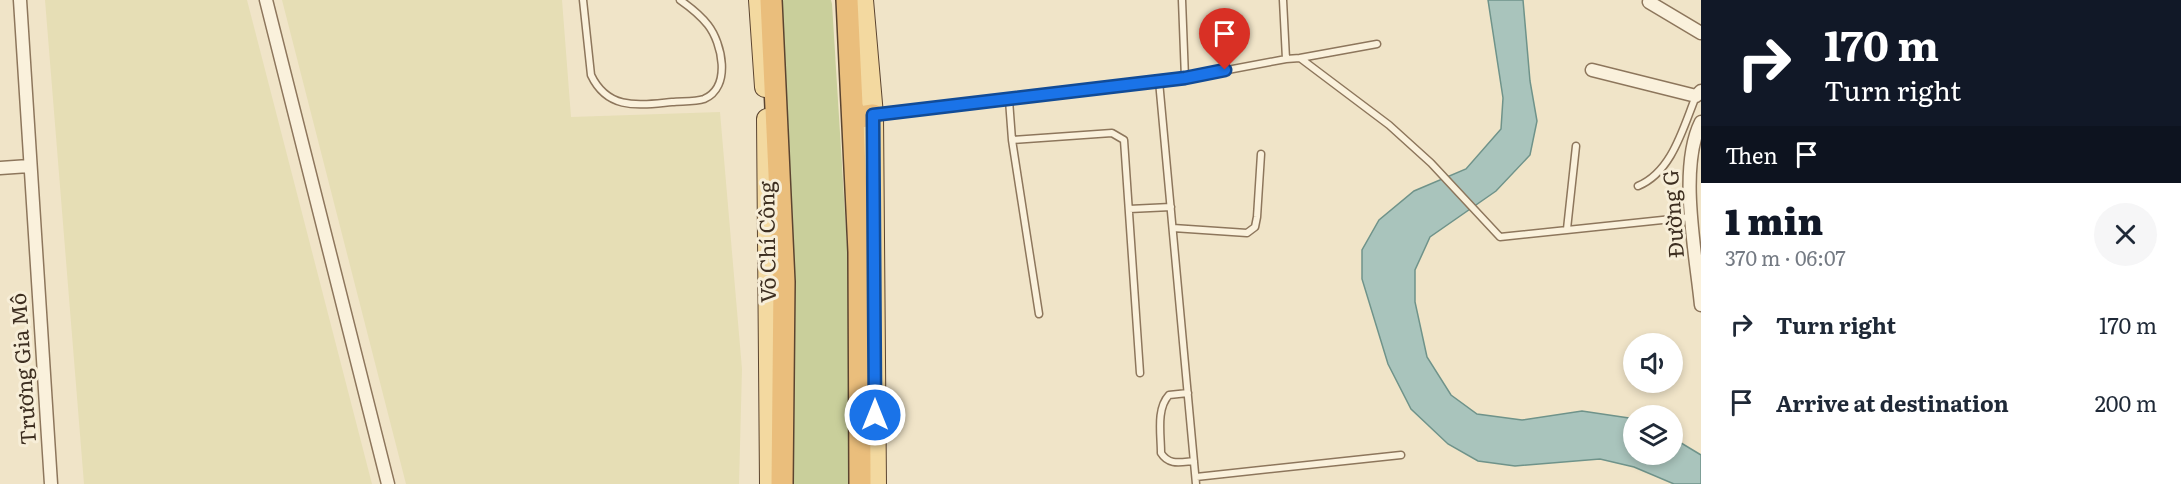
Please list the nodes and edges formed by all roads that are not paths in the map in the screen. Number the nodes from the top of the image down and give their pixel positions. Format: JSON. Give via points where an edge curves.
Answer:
{"nodes":[{"id":1,"x":20,"y":0,"type":"edge"},
{"id":2,"x":266,"y":0,"type":"edge"},
{"id":3,"x":583,"y":0,"type":"edge"},
{"id":4,"x":680,"y":0,"type":"edge"},
{"id":5,"x":759,"y":0,"type":"edge"},
{"id":6,"x":771,"y":0,"type":"edge"},
{"id":7,"x":852,"y":0,"type":"edge"},
{"id":8,"x":1182,"y":0,"type":"edge"},
{"id":9,"x":1283,"y":0,"type":"edge"},
{"id":10,"x":1649,"y":2,"type":"dead end"},
{"id":11,"x":1701,"y":33,"type":"edge"},
{"id":12,"x":1377,"y":44,"type":"dead end"},
{"id":13,"x":1300,"y":58,"type":"junction"},
{"id":14,"x":1286,"y":59,"type":"junction"},
{"id":15,"x":1592,"y":70,"type":"dead end"},
{"id":16,"x":1185,"y":78,"type":"junction"},
{"id":17,"x":1159,"y":81,"type":"junction"},
{"id":18,"x":1698,"y":93,"type":"edge"},
{"id":19,"x":1009,"y":100,"type":"junction"},
{"id":20,"x":863,"y":116,"type":"junction"},
{"id":21,"x":1701,"y":122,"type":"edge"},
{"id":22,"x":1012,"y":140,"type":"junction"},
{"id":23,"x":1576,"y":146,"type":"dead end"},
{"id":24,"x":1261,"y":154,"type":"dead end"},
{"id":25,"x":29,"y":166,"type":"junction"},
{"id":26,"x":0,"y":168,"type":"edge"},
{"id":27,"x":1638,"y":186,"type":"dead end"},
{"id":28,"x":1171,"y":207,"type":"junction"},
{"id":29,"x":1129,"y":209,"type":"junction"},
{"id":30,"x":1692,"y":217,"type":"junction"},
{"id":31,"x":1173,"y":228,"type":"junction"},
{"id":32,"x":1567,"y":229,"type":"junction"},
{"id":33,"x":1701,"y":305,"type":"edge"},
{"id":34,"x":1039,"y":314,"type":"dead end"},
{"id":35,"x":1140,"y":373,"type":"dead end"},
{"id":36,"x":1188,"y":393,"type":"junction"},
{"id":37,"x":1401,"y":455,"type":"dead end"},
{"id":38,"x":1194,"y":461,"type":"junction"},
{"id":39,"x":1196,"y":481,"type":"edge"},
{"id":40,"x":51,"y":484,"type":"edge"},
{"id":41,"x":388,"y":484,"type":"edge"},
{"id":42,"x":770,"y":484,"type":"edge"},
{"id":43,"x":782,"y":484,"type":"edge"},
{"id":44,"x":860,"y":484,"type":"edge"},
{"id":45,"x":876,"y":484,"type":"edge"}],
"edges":[{"from":1,"to":25,"type":"street","name":"Trương Gia Mô"},
{"from":2,"to":41,"type":"street"},
{"from":3,"to":4,"type":"lane","via":[[591,75],[596,87],[615,101],[634,105],[704,99],[719,85],[722,68],[718,45],[709,27]]},
{"from":5,"to":42,"type":"main road","name":"Võ Chí Công","via":[[767,110]]},
{"from":6,"to":43,"type":"highway","name":"Võ Chí Công","via":[[784,282]]},
{"from":7,"to":20,"type":"highway"},
{"from":8,"to":16,"type":"lane"},
{"from":9,"to":14,"type":"lane"},
{"from":10,"to":11,"type":"street"},
{"from":12,"to":13,"type":"lane"},
{"from":13,"to":14,"type":"lane"},
{"from":13,"to":32,"type":"lane","via":[[1389,125],[1431,163],[1500,237]]},
{"from":14,"to":16,"type":"lane"},
{"from":15,"to":18,"type":"street"},
{"from":16,"to":17,"type":"lane"},
{"from":17,"to":19,"type":"lane"},
{"from":17,"to":28,"type":"lane"},
{"from":18,"to":27,"type":"lane","via":[[1664,165],[1654,177]]},
{"from":19,"to":20,"type":"lane"},
{"from":19,"to":22,"type":"lane"},
{"from":20,"to":44,"type":"highway"},
{"from":20,"to":45,"type":"main road"},
{"from":21,"to":30,"type":"street","name":"Đường G","via":[[1689,160]]},
{"from":22,"to":29,"type":"lane","via":[[1112,133],[1119,136],[1124,140]]},
{"from":22,"to":34,"type":"lane"},
{"from":23,"to":32,"type":"lane"},
{"from":24,"to":31,"type":"lane","via":[[1255,227],[1247,233]]},
{"from":25,"to":26,"type":"street"},
{"from":25,"to":40,"type":"street","name":"Trương Gia Mô"},
{"from":28,"to":29,"type":"lane"},
{"from":28,"to":31,"type":"lane"},
{"from":29,"to":35,"type":"lane"},
{"from":30,"to":32,"type":"lane"},
{"from":30,"to":33,"type":"street","name":"Đường G"},
{"from":31,"to":36,"type":"lane"},
{"from":36,"to":38,"type":"lane"},
{"from":36,"to":38,"type":"lane","via":[[1169,395],[1164,400],[1161,453],[1172,463]]},
{"from":37,"to":39,"type":"lane"},
{"from":38,"to":39,"type":"lane"}]}
